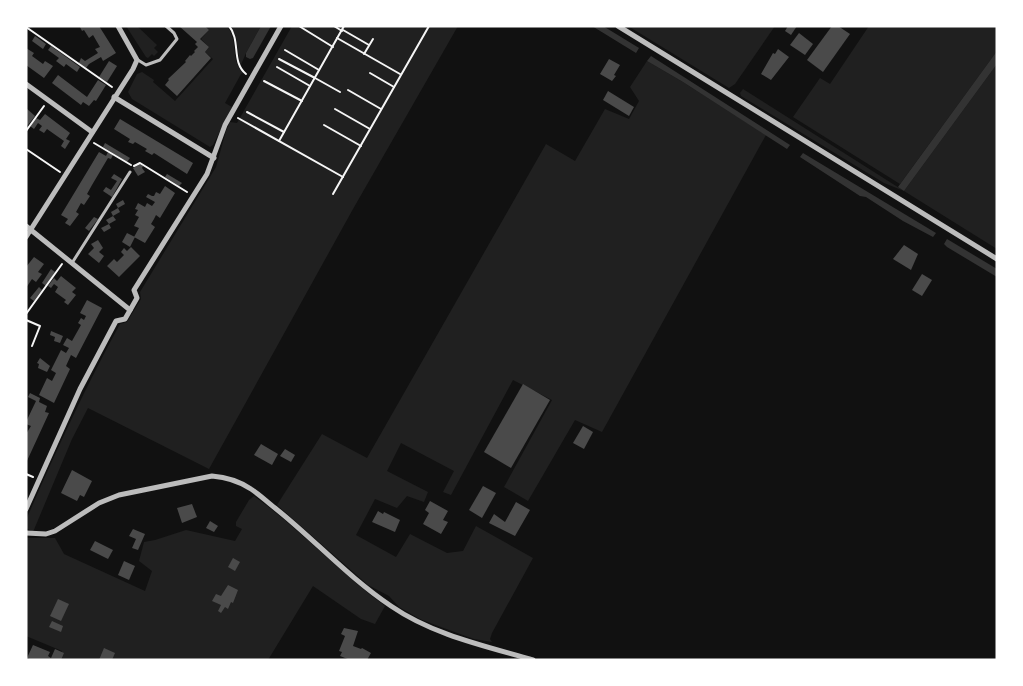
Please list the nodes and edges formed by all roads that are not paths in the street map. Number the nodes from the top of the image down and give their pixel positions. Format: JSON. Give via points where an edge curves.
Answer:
{"nodes":[{"id":1,"x":118,"y":26,"type":"edge"},
{"id":2,"x":166,"y":26,"type":"edge"},
{"id":3,"x":281,"y":26,"type":"edge"},
{"id":4,"x":618,"y":26,"type":"edge"},
{"id":5,"x":137,"y":60,"type":"junction"},
{"id":6,"x":26,"y":84,"type":"edge"},
{"id":7,"x":114,"y":97,"type":"junction"},
{"id":8,"x":92,"y":132,"type":"junction"},
{"id":9,"x":214,"y":158,"type":"junction"},
{"id":10,"x":130,"y":172,"type":"dead end"},
{"id":11,"x":29,"y":228,"type":"edge"},
{"id":12,"x":26,"y":237,"type":"edge"},
{"id":13,"x":997,"y":259,"type":"edge"},
{"id":14,"x":72,"y":263,"type":"junction"},
{"id":15,"x":130,"y":310,"type":"junction"},
{"id":16,"x":26,"y":509,"type":"edge"},
{"id":17,"x":26,"y":533,"type":"edge"},
{"id":18,"x":533,"y":660,"type":"edge"}],
"edges":[{"from":1,"to":5,"type":"street"},
{"from":2,"to":5,"type":"lane","via":[[177,40],[160,60],[146,66]]},
{"from":3,"to":9,"type":"street","via":[[226,125]]},
{"from":4,"to":13,"type":"street"},
{"from":5,"to":7,"type":"street"},
{"from":6,"to":8,"type":"street"},
{"from":7,"to":8,"type":"street"},
{"from":7,"to":9,"type":"street"},
{"from":8,"to":11,"type":"street"},
{"from":9,"to":15,"type":"street","via":[[194,196],[134,290],[136,298]]},
{"from":10,"to":14,"type":"lane"},
{"from":11,"to":12,"type":"street"},
{"from":11,"to":14,"type":"street"},
{"from":14,"to":15,"type":"street"},
{"from":15,"to":16,"type":"street","via":[[125,319],[116,322],[80,389]]},
{"from":17,"to":18,"type":"street","via":[[55,531],[99,503],[119,495],[221,476],[251,489],[368,589],[414,621]]}]}
